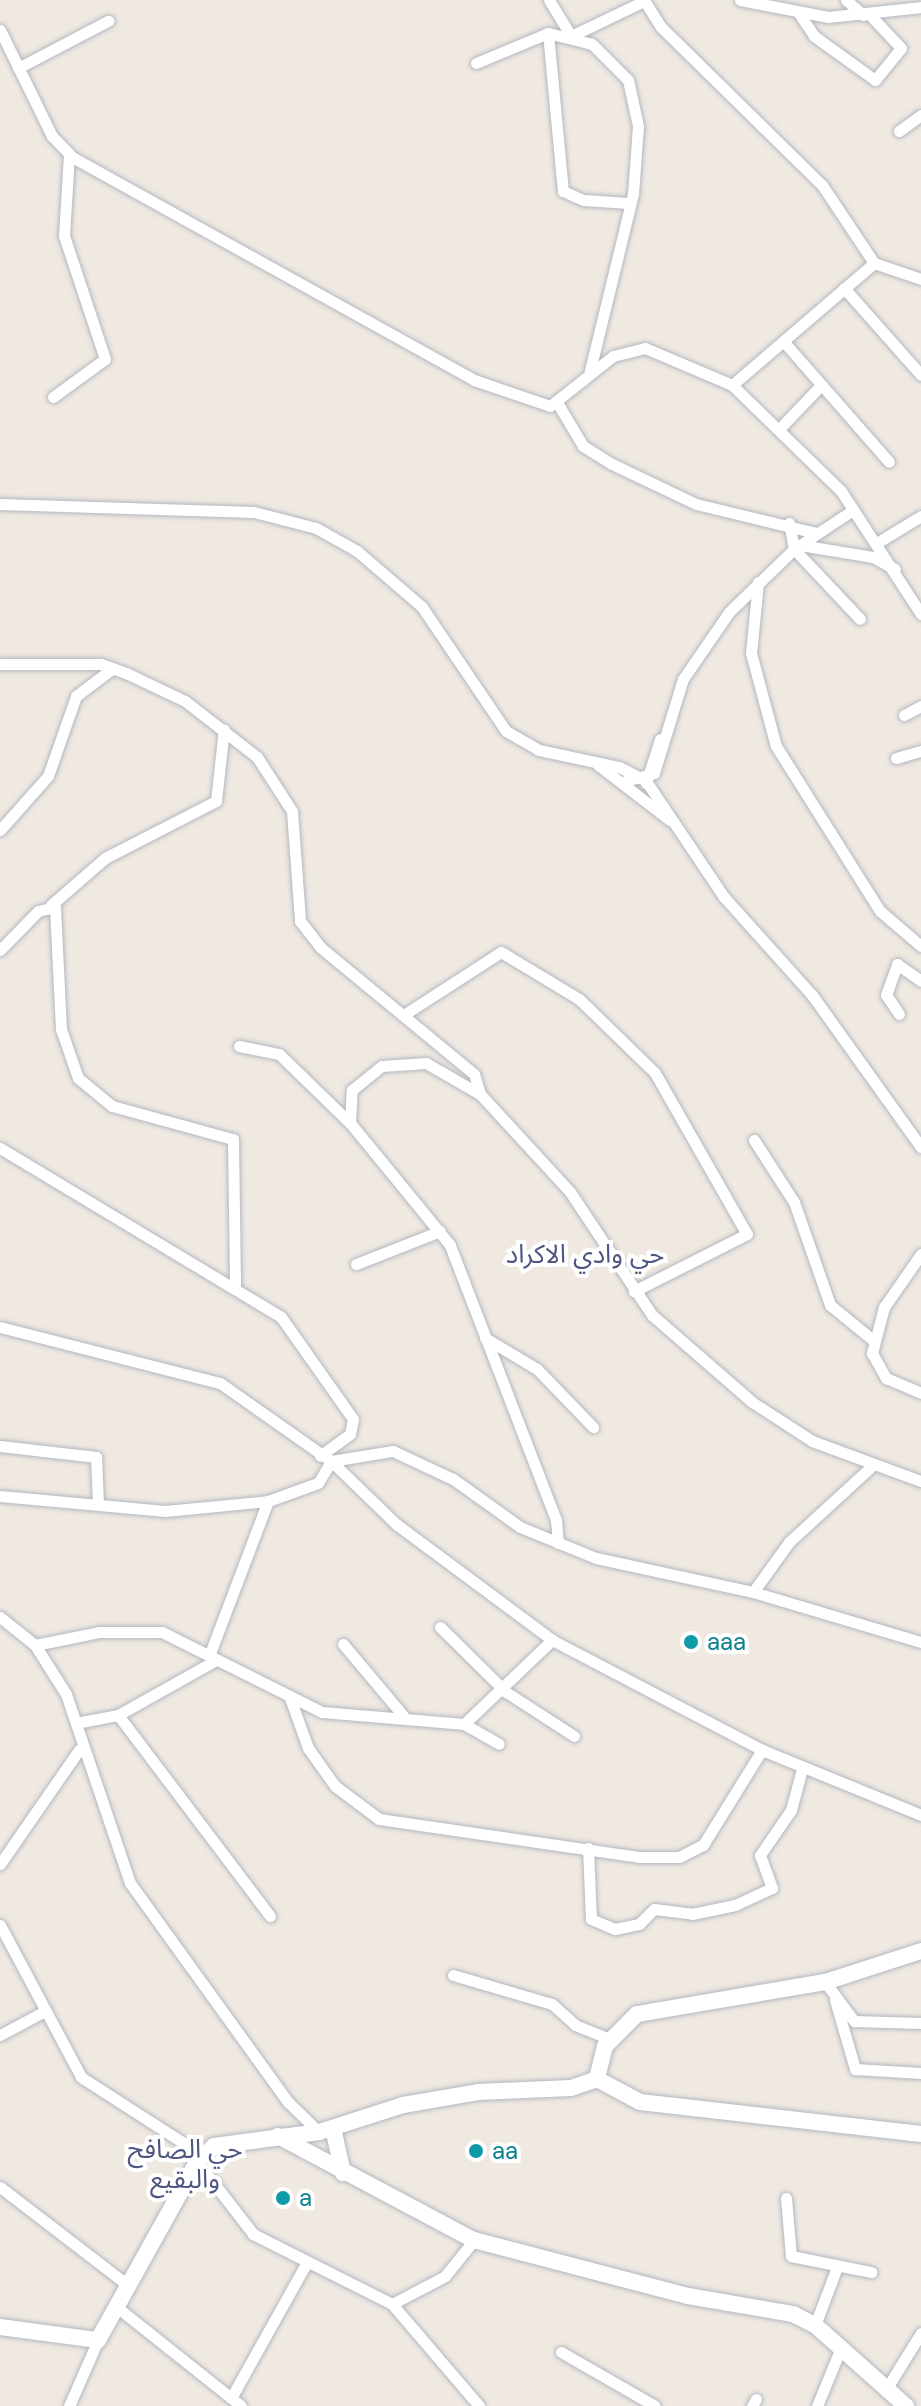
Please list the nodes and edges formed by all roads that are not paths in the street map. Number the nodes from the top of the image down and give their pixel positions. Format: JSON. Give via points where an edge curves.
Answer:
{"nodes":[{"id":1,"x":549,"y":0,"type":"edge"},
{"id":2,"x":740,"y":0,"type":"edge"},
{"id":3,"x":846,"y":0,"type":"edge"},
{"id":4,"x":642,"y":2,"type":"edge"},
{"id":5,"x":921,"y":7,"type":"edge"},
{"id":6,"x":798,"y":12,"type":"junction"},
{"id":7,"x":866,"y":15,"type":"junction"},
{"id":8,"x":108,"y":21,"type":"dead end"},
{"id":9,"x":0,"y":30,"type":"edge"},
{"id":10,"x":548,"y":33,"type":"junction"},
{"id":11,"x":571,"y":36,"type":"junction"},
{"id":12,"x":476,"y":63,"type":"dead end"},
{"id":13,"x":18,"y":68,"type":"junction"},
{"id":14,"x":921,"y":115,"type":"edge"},
{"id":15,"x":899,"y":131,"type":"dead end"},
{"id":16,"x":69,"y":155,"type":"junction"},
{"id":17,"x":629,"y":203,"type":"junction"},
{"id":18,"x":874,"y":263,"type":"junction"},
{"id":19,"x":921,"y":279,"type":"edge"},
{"id":20,"x":844,"y":288,"type":"junction"},
{"id":21,"x":784,"y":342,"type":"junction"},
{"id":22,"x":590,"y":371,"type":"junction"},
{"id":23,"x":921,"y":375,"type":"edge"},
{"id":24,"x":732,"y":385,"type":"junction"},
{"id":25,"x":821,"y":385,"type":"junction"},
{"id":26,"x":53,"y":397,"type":"dead end"},
{"id":27,"x":558,"y":404,"type":"junction"},
{"id":28,"x":782,"y":426,"type":"junction"},
{"id":29,"x":889,"y":462,"type":"dead end"},
{"id":30,"x":0,"y":504,"type":"edge"},
{"id":31,"x":853,"y":510,"type":"junction"},
{"id":32,"x":921,"y":516,"type":"edge"},
{"id":33,"x":789,"y":523,"type":"junction"},
{"id":34,"x":816,"y":533,"type":"junction"},
{"id":35,"x":880,"y":541,"type":"junction"},
{"id":36,"x":797,"y":547,"type":"junction"},
{"id":37,"x":895,"y":569,"type":"junction"},
{"id":38,"x":758,"y":582,"type":"junction"},
{"id":39,"x":921,"y":614,"type":"edge"},
{"id":40,"x":860,"y":619,"type":"dead end"},
{"id":41,"x":0,"y":664,"type":"edge"},
{"id":42,"x":113,"y":668,"type":"junction"},
{"id":43,"x":921,"y":706,"type":"edge"},
{"id":44,"x":904,"y":715,"type":"dead end"},
{"id":45,"x":224,"y":729,"type":"junction"},
{"id":46,"x":921,"y":751,"type":"edge"},
{"id":47,"x":896,"y":758,"type":"dead end"},
{"id":48,"x":598,"y":765,"type":"junction"},
{"id":49,"x":625,"y":781,"type":"junction"},
{"id":50,"x":646,"y":781,"type":"junction"},
{"id":51,"x":650,"y":801,"type":"junction"},
{"id":52,"x":0,"y":830,"type":"edge"},
{"id":53,"x":681,"y":831,"type":"junction"},
{"id":54,"x":51,"y":905,"type":"junction"},
{"id":55,"x":921,"y":946,"type":"edge"},
{"id":56,"x":0,"y":950,"type":"edge"},
{"id":57,"x":921,"y":981,"type":"edge"},
{"id":58,"x":405,"y":1014,"type":"junction"},
{"id":59,"x":899,"y":1014,"type":"dead end"},
{"id":60,"x":239,"y":1046,"type":"dead end"},
{"id":61,"x":480,"y":1094,"type":"junction"},
{"id":62,"x":350,"y":1123,"type":"junction"},
{"id":63,"x":754,"y":1140,"type":"dead end"},
{"id":64,"x":921,"y":1147,"type":"edge"},
{"id":65,"x":0,"y":1148,"type":"edge"},
{"id":66,"x":440,"y":1231,"type":"junction"},
{"id":67,"x":921,"y":1254,"type":"edge"},
{"id":68,"x":356,"y":1264,"type":"dead end"},
{"id":69,"x":235,"y":1285,"type":"junction"},
{"id":70,"x":634,"y":1291,"type":"junction"},
{"id":71,"x":0,"y":1327,"type":"edge"},
{"id":72,"x":485,"y":1338,"type":"junction"},
{"id":73,"x":874,"y":1341,"type":"junction"},
{"id":74,"x":921,"y":1393,"type":"edge"},
{"id":75,"x":593,"y":1427,"type":"dead end"},
{"id":76,"x":0,"y":1446,"type":"edge"},
{"id":77,"x":326,"y":1458,"type":"junction"},
{"id":78,"x":874,"y":1464,"type":"junction"},
{"id":79,"x":921,"y":1481,"type":"edge"},
{"id":80,"x":0,"y":1496,"type":"edge"},
{"id":81,"x":268,"y":1501,"type":"junction"},
{"id":82,"x":98,"y":1502,"type":"junction"},
{"id":83,"x":558,"y":1543,"type":"junction"},
{"id":84,"x":753,"y":1592,"type":"junction"},
{"id":85,"x":0,"y":1617,"type":"edge"},
{"id":86,"x":440,"y":1627,"type":"dead end"},
{"id":87,"x":552,"y":1640,"type":"junction"},
{"id":88,"x":921,"y":1642,"type":"edge"},
{"id":89,"x":343,"y":1644,"type":"dead end"},
{"id":90,"x":35,"y":1645,"type":"junction"},
{"id":91,"x":212,"y":1658,"type":"junction"},
{"id":92,"x":506,"y":1692,"type":"junction"},
{"id":93,"x":290,"y":1698,"type":"junction"},
{"id":94,"x":118,"y":1715,"type":"junction"},
{"id":95,"x":406,"y":1719,"type":"junction"},
{"id":96,"x":76,"y":1723,"type":"junction"},
{"id":97,"x":464,"y":1724,"type":"junction"},
{"id":98,"x":574,"y":1736,"type":"dead end"},
{"id":99,"x":499,"y":1744,"type":"dead end"},
{"id":100,"x":79,"y":1750,"type":"junction"},
{"id":101,"x":762,"y":1750,"type":"junction"},
{"id":102,"x":802,"y":1769,"type":"junction"},
{"id":103,"x":921,"y":1815,"type":"edge"},
{"id":104,"x":588,"y":1848,"type":"junction"},
{"id":105,"x":0,"y":1864,"type":"edge"},
{"id":106,"x":270,"y":1916,"type":"dead end"},
{"id":107,"x":0,"y":1925,"type":"edge"},
{"id":108,"x":921,"y":1951,"type":"edge"},
{"id":109,"x":453,"y":1975,"type":"dead end"},
{"id":110,"x":825,"y":1982,"type":"junction"},
{"id":111,"x":835,"y":2000,"type":"junction"},
{"id":112,"x":45,"y":2011,"type":"junction"},
{"id":113,"x":921,"y":2023,"type":"edge"},
{"id":114,"x":0,"y":2035,"type":"edge"},
{"id":115,"x":610,"y":2039,"type":"junction"},
{"id":116,"x":921,"y":2073,"type":"edge"},
{"id":117,"x":597,"y":2079,"type":"junction"},
{"id":118,"x":326,"y":2130,"type":"junction"},
{"id":119,"x":921,"y":2134,"type":"edge"},
{"id":120,"x":278,"y":2136,"type":"junction"},
{"id":121,"x":197,"y":2162,"type":"junction"},
{"id":122,"x":343,"y":2173,"type":"junction"},
{"id":123,"x":0,"y":2187,"type":"edge"},
{"id":124,"x":786,"y":2198,"type":"dead end"},
{"id":125,"x":474,"y":2240,"type":"junction"},
{"id":126,"x":306,"y":2264,"type":"junction"},
{"id":127,"x":837,"y":2267,"type":"junction"},
{"id":128,"x":871,"y":2272,"type":"dead end"},
{"id":129,"x":129,"y":2286,"type":"junction"},
{"id":130,"x":392,"y":2304,"type":"junction"},
{"id":131,"x":118,"y":2308,"type":"junction"},
{"id":132,"x":815,"y":2325,"type":"junction"},
{"id":133,"x":0,"y":2327,"type":"edge"},
{"id":134,"x":921,"y":2333,"type":"edge"},
{"id":135,"x":98,"y":2340,"type":"junction"},
{"id":136,"x":840,"y":2350,"type":"junction"},
{"id":137,"x":561,"y":2352,"type":"dead end"},
{"id":138,"x":885,"y":2391,"type":"junction"},
{"id":139,"x":236,"y":2402,"type":"edge"},
{"id":140,"x":69,"y":2406,"type":"edge"},
{"id":141,"x":479,"y":2406,"type":"edge"},
{"id":142,"x":655,"y":2406,"type":"edge"},
{"id":143,"x":817,"y":2406,"type":"edge"},
{"id":144,"x":906,"y":2406,"type":"edge"}],
"edges":[{"from":1,"to":11,"type":"street"},
{"from":2,"to":6,"type":"street"},
{"from":3,"to":7,"type":"street"},
{"from":4,"to":11,"type":"street"},
{"from":4,"to":18,"type":"street","via":[[822,185]]},
{"from":5,"to":7,"type":"street"},
{"from":6,"to":7,"type":"street"},
{"from":6,"to":7,"type":"street","via":[[814,36],[875,80],[901,48]]},
{"from":8,"to":13,"type":"street"},
{"from":9,"to":13,"type":"street"},
{"from":10,"to":11,"type":"street"},
{"from":10,"to":12,"type":"street"},
{"from":10,"to":17,"type":"street","via":[[563,191],[583,200]]},
{"from":11,"to":17,"type":"street","via":[[608,56],[628,80],[638,126]]},
{"from":13,"to":16,"type":"street"},
{"from":14,"to":15,"type":"street"},
{"from":16,"to":26,"type":"street","via":[[64,236],[105,359]]},
{"from":16,"to":27,"type":"street","via":[[474,380],[522,402]]},
{"from":17,"to":22,"type":"street"},
{"from":18,"to":19,"type":"street"},
{"from":18,"to":20,"type":"street"},
{"from":20,"to":21,"type":"street"},
{"from":20,"to":23,"type":"street"},
{"from":21,"to":24,"type":"street"},
{"from":21,"to":25,"type":"street"},
{"from":22,"to":24,"type":"street","via":[[645,348]]},
{"from":22,"to":27,"type":"street"},
{"from":24,"to":28,"type":"street"},
{"from":25,"to":28,"type":"street"},
{"from":25,"to":29,"type":"street"},
{"from":27,"to":33,"type":"street","via":[[583,446],[610,463],[696,504]]},
{"from":28,"to":31,"type":"street"},
{"from":30,"to":48,"type":"street","via":[[219,508],[324,532],[422,607],[506,731],[539,750]]},
{"from":31,"to":34,"type":"street"},
{"from":31,"to":35,"type":"street"},
{"from":32,"to":35,"type":"street"},
{"from":33,"to":34,"type":"street"},
{"from":33,"to":36,"type":"street"},
{"from":34,"to":36,"type":"street"},
{"from":35,"to":37,"type":"street"},
{"from":36,"to":37,"type":"street","via":[[873,557]]},
{"from":36,"to":38,"type":"street"},
{"from":36,"to":40,"type":"street"},
{"from":37,"to":39,"type":"street"},
{"from":38,"to":50,"type":"street","via":[[694,659]]},
{"from":38,"to":55,"type":"street","via":[[751,653],[776,746],[880,911]]},
{"from":41,"to":42,"type":"street"},
{"from":42,"to":45,"type":"street","via":[[185,701]]},
{"from":42,"to":52,"type":"street","via":[[76,696],[48,776]]},
{"from":43,"to":44,"type":"street"},
{"from":45,"to":54,"type":"street","via":[[216,801],[105,858]]},
{"from":45,"to":58,"type":"street","via":[[266,768],[292,811],[300,921]]},
{"from":46,"to":47,"type":"street"},
{"from":48,"to":49,"type":"street"},
{"from":48,"to":50,"type":"street"},
{"from":49,"to":50,"type":"street"},
{"from":49,"to":51,"type":"street"},
{"from":50,"to":51,"type":"street"},
{"from":50,"to":53,"type":"street"},
{"from":51,"to":53,"type":"street"},
{"from":53,"to":64,"type":"street"},
{"from":54,"to":56,"type":"street"},
{"from":54,"to":69,"type":"street","via":[[61,1029],[78,1078],[112,1106],[235,1144]]},
{"from":57,"to":59,"type":"street","via":[[897,964],[886,995]]},
{"from":58,"to":61,"type":"street","via":[[474,1074]]},
{"from":58,"to":70,"type":"street","via":[[501,952],[579,999],[655,1073],[747,1234]]},
{"from":60,"to":62,"type":"street","via":[[279,1054]]},
{"from":61,"to":62,"type":"street","via":[[426,1063],[396,1061],[357,1081]]},
{"from":61,"to":70,"type":"street","via":[[570,1192]]},
{"from":62,"to":66,"type":"street"},
{"from":63,"to":73,"type":"street","via":[[794,1202],[830,1305]]},
{"from":65,"to":69,"type":"street"},
{"from":66,"to":68,"type":"street"},
{"from":66,"to":72,"type":"street"},
{"from":67,"to":73,"type":"street","via":[[884,1307]]},
{"from":69,"to":77,"type":"street","via":[[299,1337],[353,1419],[350,1434]]},
{"from":70,"to":78,"type":"street","via":[[678,1341],[770,1415],[812,1441]]},
{"from":71,"to":77,"type":"street","via":[[200,1373]]},
{"from":72,"to":75,"type":"street","via":[[537,1369]]},
{"from":72,"to":83,"type":"street","via":[[556,1520]]},
{"from":73,"to":74,"type":"street","via":[[881,1373]]},
{"from":76,"to":82,"type":"street","via":[[93,1456]]},
{"from":77,"to":81,"type":"street","via":[[318,1483]]},
{"from":77,"to":83,"type":"street","via":[[373,1451],[409,1455],[520,1527]]},
{"from":77,"to":87,"type":"street","via":[[396,1524]]},
{"from":78,"to":79,"type":"street"},
{"from":78,"to":84,"type":"street","via":[[789,1542]]},
{"from":80,"to":82,"type":"street"},
{"from":81,"to":82,"type":"street","via":[[165,1511]]},
{"from":81,"to":91,"type":"street"},
{"from":83,"to":84,"type":"street","via":[[632,1571]]},
{"from":84,"to":88,"type":"street"},
{"from":85,"to":90,"type":"street"},
{"from":86,"to":92,"type":"street"},
{"from":87,"to":92,"type":"street"},
{"from":87,"to":101,"type":"street"},
{"from":89,"to":95,"type":"street"},
{"from":90,"to":91,"type":"street","via":[[99,1632],[162,1632]]},
{"from":90,"to":96,"type":"street"},
{"from":91,"to":93,"type":"street"},
{"from":91,"to":94,"type":"street"},
{"from":92,"to":97,"type":"street"},
{"from":92,"to":98,"type":"street"},
{"from":93,"to":95,"type":"street","via":[[322,1712]]},
{"from":93,"to":104,"type":"street","via":[[308,1748],[335,1786],[379,1819]]},
{"from":94,"to":96,"type":"street"},
{"from":94,"to":106,"type":"street"},
{"from":95,"to":97,"type":"street"},
{"from":96,"to":100,"type":"street"},
{"from":97,"to":99,"type":"street"},
{"from":100,"to":105,"type":"street"},
{"from":100,"to":118,"type":"street","via":[[130,1883],[294,2110]]},
{"from":101,"to":102,"type":"street"},
{"from":101,"to":104,"type":"street","via":[[728,1814],[694,1851],[640,1857]]},
{"from":102,"to":103,"type":"street"},
{"from":102,"to":104,"type":"street","via":[[791,1810],[760,1855],[773,1883],[761,1896],[716,1911],[654,1909],[639,1924],[615,1929],[591,1919]]},
{"from":107,"to":112,"type":"street"},
{"from":108,"to":110,"type":"street"},
{"from":109,"to":115,"type":"street","via":[[552,2004],[575,2025]]},
{"from":110,"to":111,"type":"street"},
{"from":110,"to":115,"type":"street","via":[[662,2006],[637,2014]]},
{"from":111,"to":113,"type":"street","via":[[864,2024]]},
{"from":111,"to":116,"type":"street","via":[[855,2069]]},
{"from":112,"to":114,"type":"street"},
{"from":112,"to":121,"type":"street","via":[[81,2077],[182,2142]]},
{"from":115,"to":117,"type":"street"},
{"from":117,"to":118,"type":"street","via":[[403,2105]]},
{"from":117,"to":119,"type":"street","via":[[640,2102]]},
{"from":118,"to":120,"type":"street"},
{"from":118,"to":122,"type":"street"},
{"from":120,"to":121,"type":"street","via":[[230,2140]]},
{"from":120,"to":122,"type":"street"},
{"from":121,"to":126,"type":"street","via":[[253,2234]]},
{"from":121,"to":129,"type":"street"},
{"from":122,"to":125,"type":"street"},
{"from":123,"to":129,"type":"street"},
{"from":124,"to":127,"type":"street","via":[[791,2256]]},
{"from":125,"to":130,"type":"street","via":[[445,2276]]},
{"from":125,"to":132,"type":"street","via":[[688,2296],[777,2308]]},
{"from":126,"to":130,"type":"street"},
{"from":126,"to":139,"type":"street"},
{"from":127,"to":128,"type":"street"},
{"from":127,"to":132,"type":"street"},
{"from":129,"to":131,"type":"street"},
{"from":130,"to":141,"type":"street"},
{"from":131,"to":135,"type":"street"},
{"from":131,"to":139,"type":"street"},
{"from":132,"to":136,"type":"street"},
{"from":133,"to":135,"type":"street"},
{"from":134,"to":138,"type":"street"},
{"from":135,"to":140,"type":"street"},
{"from":136,"to":138,"type":"street"},
{"from":136,"to":143,"type":"street"},
{"from":137,"to":142,"type":"street"},
{"from":138,"to":144,"type":"street"}]}
